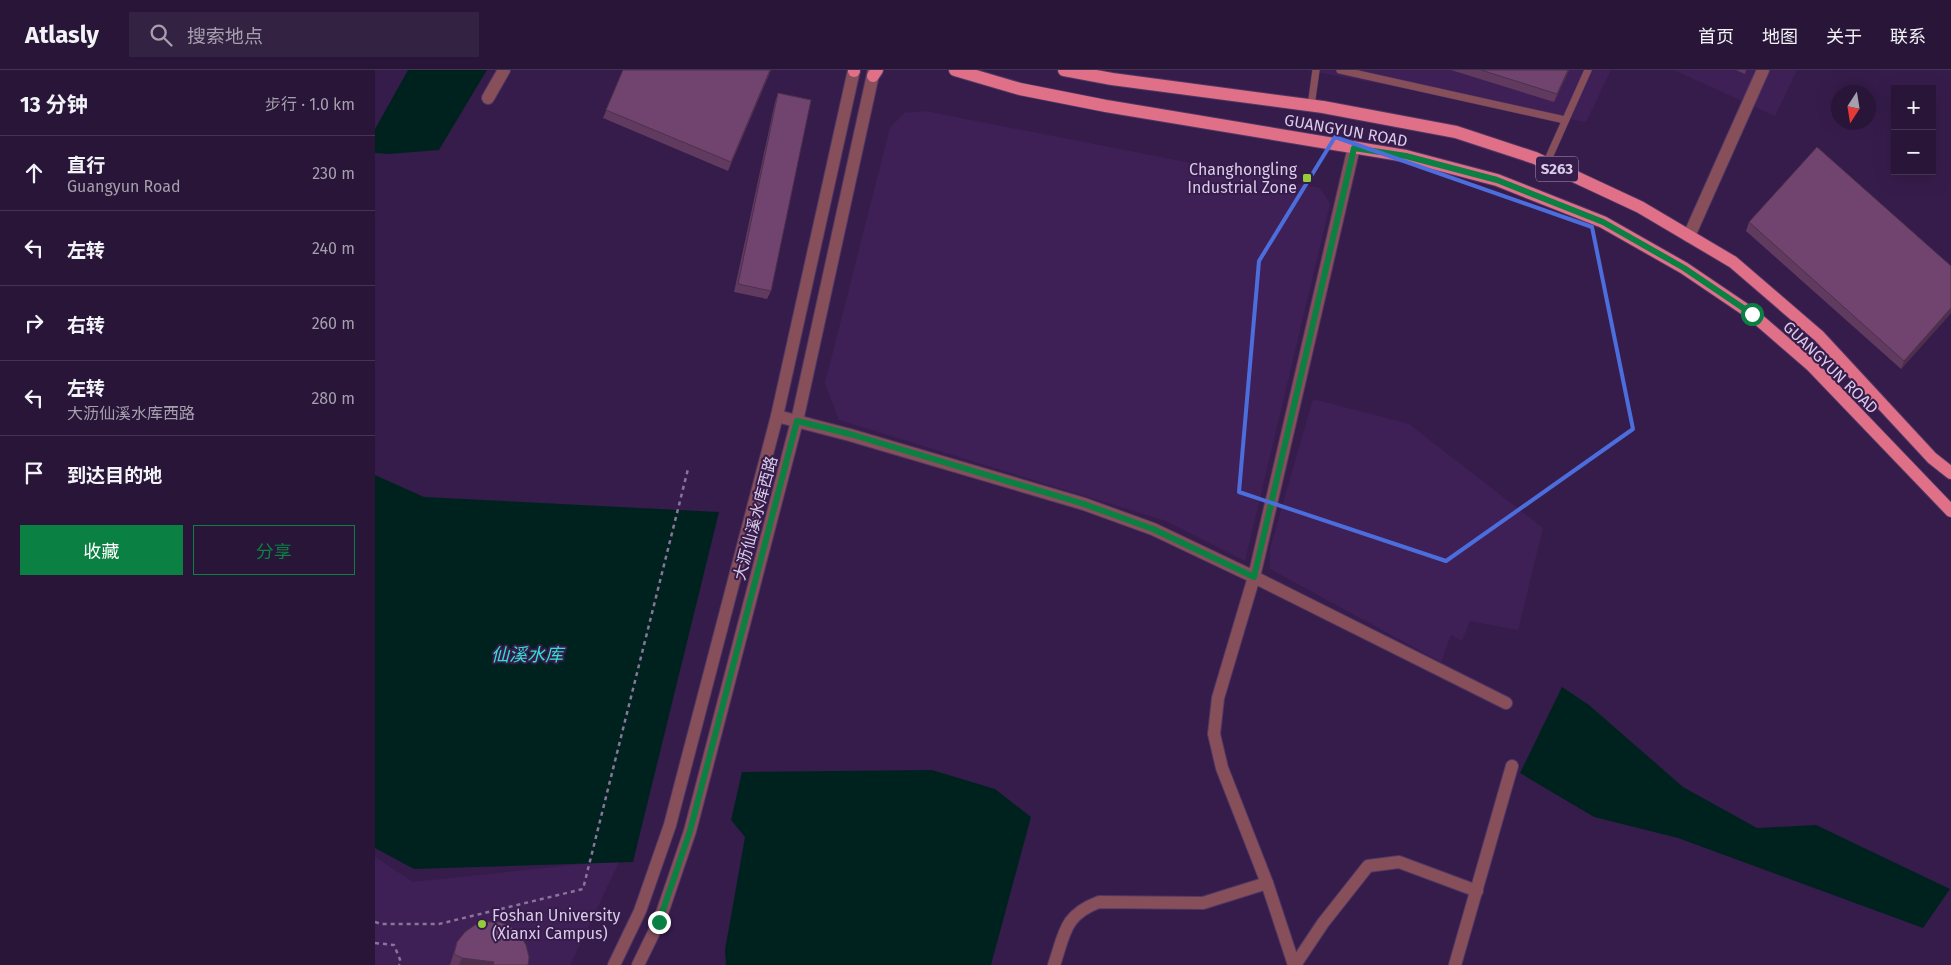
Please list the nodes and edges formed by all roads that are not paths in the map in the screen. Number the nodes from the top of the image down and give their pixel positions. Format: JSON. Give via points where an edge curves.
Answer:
{"nodes":[{"id":1,"x":504,"y":70,"type":"edge"},
{"id":2,"x":854,"y":70,"type":"edge"},
{"id":3,"x":955,"y":70,"type":"edge"},
{"id":4,"x":1065,"y":70,"type":"edge"},
{"id":5,"x":1316,"y":70,"type":"edge"},
{"id":6,"x":1340,"y":70,"type":"edge"},
{"id":7,"x":1588,"y":70,"type":"edge"},
{"id":8,"x":1763,"y":70,"type":"edge"},
{"id":9,"x":875,"y":72,"type":"edge"},
{"id":10,"x":488,"y":98,"type":"dead end"},
{"id":11,"x":1311,"y":106,"type":"junction"},
{"id":12,"x":1565,"y":120,"type":"junction"},
{"id":13,"x":1354,"y":148,"type":"junction"},
{"id":14,"x":1546,"y":164,"type":"junction"},
{"id":15,"x":1689,"y":236,"type":"junction"},
{"id":16,"x":777,"y":416,"type":"junction"},
{"id":17,"x":797,"y":421,"type":"junction"},
{"id":18,"x":1951,"y":474,"type":"edge"},
{"id":19,"x":1951,"y":511,"type":"edge"},
{"id":20,"x":1254,"y":577,"type":"junction"},
{"id":21,"x":1506,"y":703,"type":"dead end"},
{"id":22,"x":1512,"y":766,"type":"dead end"},
{"id":23,"x":1267,"y":883,"type":"junction"},
{"id":24,"x":1477,"y":891,"type":"junction"},
{"id":25,"x":614,"y":965,"type":"edge"},
{"id":26,"x":638,"y":965,"type":"edge"},
{"id":27,"x":1054,"y":965,"type":"edge"},
{"id":28,"x":1294,"y":965,"type":"edge"},
{"id":29,"x":1455,"y":965,"type":"edge"}],
"edges":[{"from":1,"to":10,"type":"street"},
{"from":2,"to":16,"type":"street"},
{"from":3,"to":13,"type":"main road","name":"GUANGYUN ROAD","number":"S263","via":[[1106,106]]},
{"from":4,"to":11,"type":"main road","name":"GUANGYUN ROAD","number":"S263"},
{"from":5,"to":11,"type":"lane"},
{"from":6,"to":12,"type":"lane"},
{"from":7,"to":12,"type":"lane"},
{"from":8,"to":15,"type":"street"},
{"from":9,"to":17,"type":"street","name":"大沥仙溪水库西路"},
{"from":11,"to":14,"type":"main road","name":"GUANGYUN ROAD","number":"S263","via":[[1456,132]]},
{"from":12,"to":14,"type":"lane"},
{"from":13,"to":19,"type":"main road","name":"GUANGYUN ROAD","number":"S263","via":[[1406,156],[1497,180],[1603,222],[1684,268],[1752,314],[1812,366]]},
{"from":13,"to":20,"type":"street"},
{"from":14,"to":15,"type":"main road","name":"GUANGYUN ROAD","number":"S263","via":[[1640,207]]},
{"from":15,"to":18,"type":"main road","name":"GUANGYUN ROAD","number":"S263","via":[[1733,262],[1819,336],[1932,458]]},
{"from":16,"to":17,"type":"street"},
{"from":16,"to":25,"type":"street","via":[[670,825],[639,911]]},
{"from":17,"to":20,"type":"street","via":[[1084,504],[1153,529]]},
{"from":17,"to":26,"type":"street","name":"大沥仙溪水库西路","via":[[690,831],[659,922]]},
{"from":20,"to":21,"type":"street"},
{"from":20,"to":23,"type":"street","via":[[1218,698],[1214,734],[1222,768]]},
{"from":22,"to":24,"type":"street"},
{"from":23,"to":27,"type":"street","via":[[1203,903],[1099,902],[1085,907],[1070,919]]},
{"from":23,"to":28,"type":"street"},
{"from":24,"to":28,"type":"street","via":[[1399,862],[1368,866]]},
{"from":24,"to":29,"type":"street"}]}
